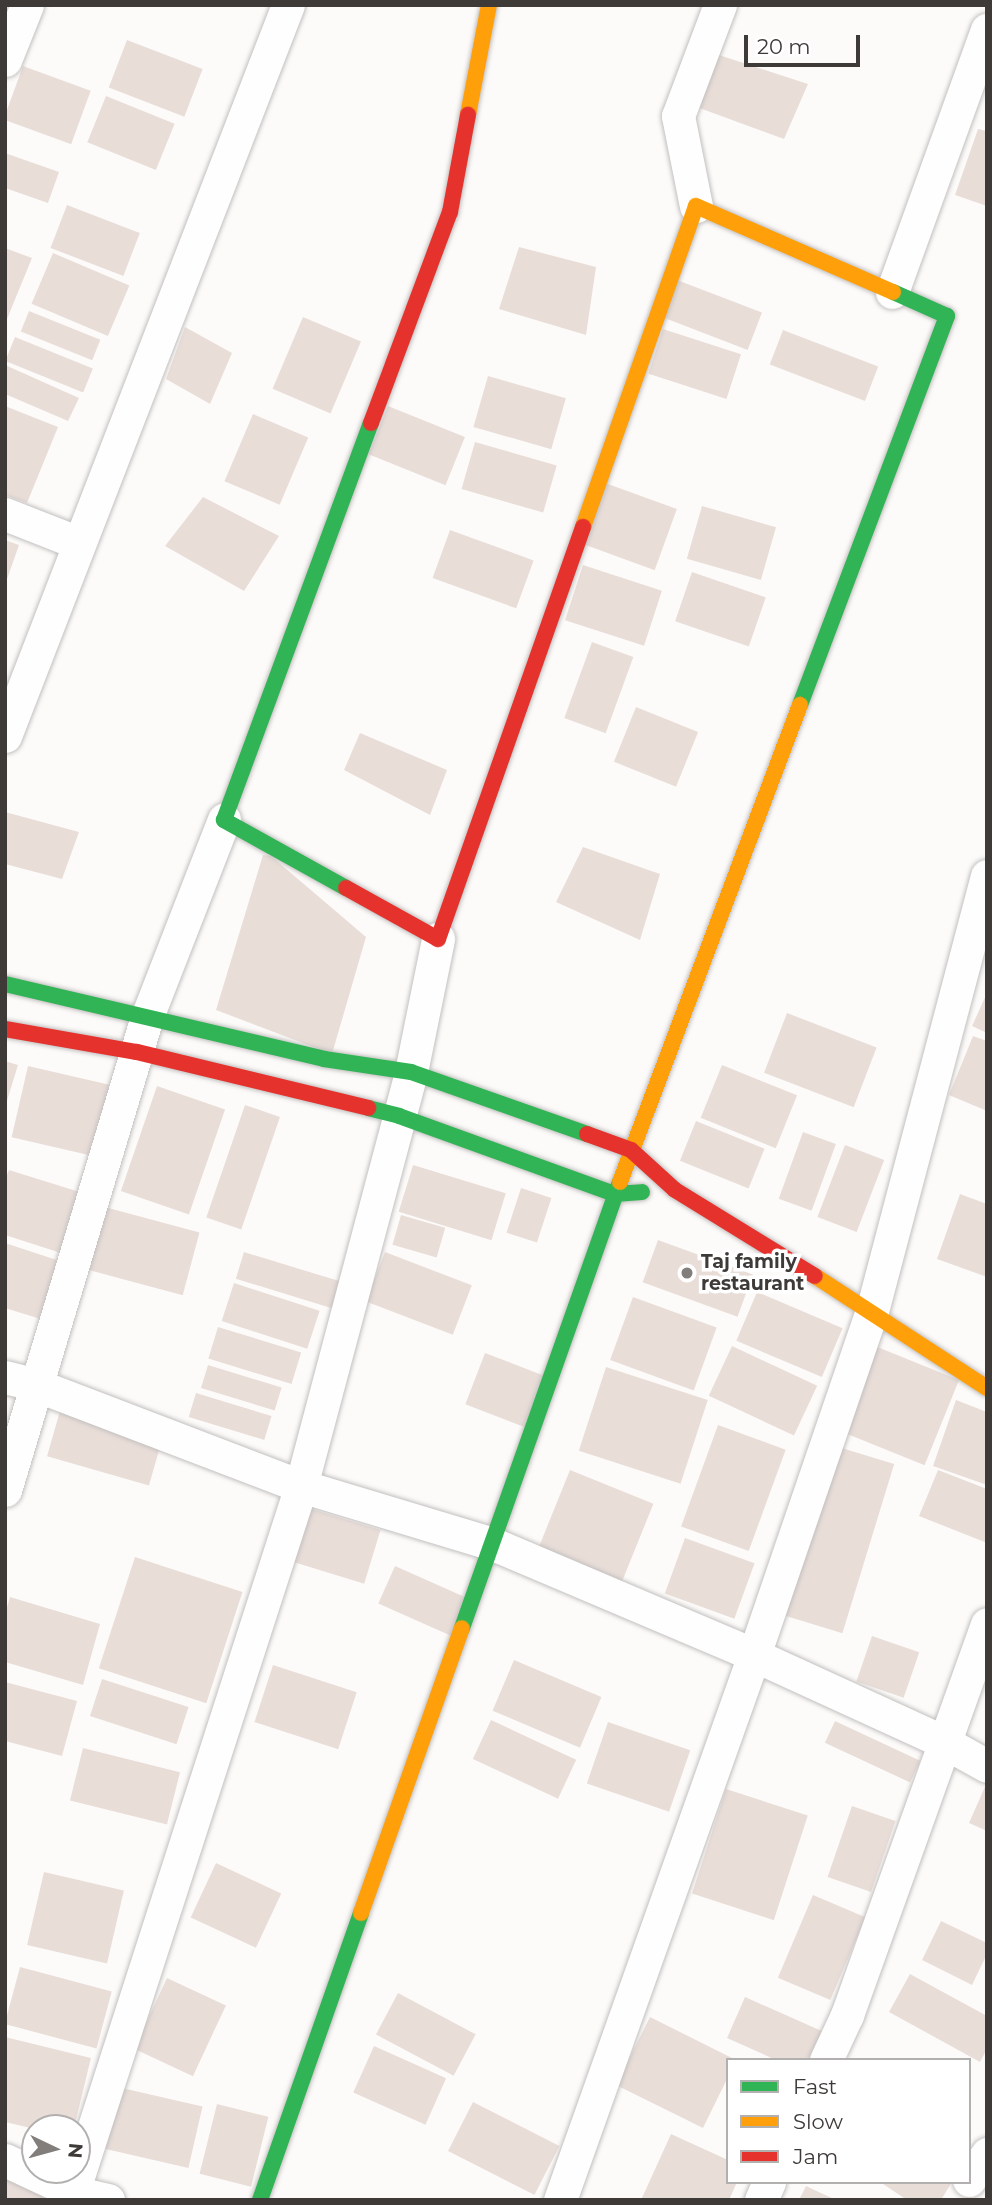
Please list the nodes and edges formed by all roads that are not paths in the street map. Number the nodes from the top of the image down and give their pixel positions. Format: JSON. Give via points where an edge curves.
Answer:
{"nodes":[{"id":1,"x":27,"y":5,"type":"edge"},
{"id":2,"x":288,"y":5,"type":"edge"},
{"id":3,"x":489,"y":5,"type":"edge"},
{"id":4,"x":720,"y":5,"type":"edge"},
{"id":5,"x":987,"y":30,"type":"edge"},
{"id":6,"x":5,"y":60,"type":"edge"},
{"id":7,"x":696,"y":206,"type":"junction"},
{"id":8,"x":891,"y":292,"type":"junction"},
{"id":9,"x":5,"y":513,"type":"edge"},
{"id":10,"x":79,"y":543,"type":"junction"},
{"id":11,"x":5,"y":736,"type":"edge"},
{"id":12,"x":224,"y":820,"type":"junction"},
{"id":13,"x":987,"y":876,"type":"edge"},
{"id":14,"x":438,"y":939,"type":"junction"},
{"id":15,"x":5,"y":984,"type":"edge"},
{"id":16,"x":147,"y":1017,"type":"junction"},
{"id":17,"x":5,"y":1029,"type":"edge"},
{"id":18,"x":136,"y":1052,"type":"junction"},
{"id":19,"x":411,"y":1072,"type":"junction"},
{"id":20,"x":399,"y":1116,"type":"junction"},
{"id":21,"x":631,"y":1150,"type":"junction"},
{"id":22,"x":675,"y":1190,"type":"junction"},
{"id":23,"x":615,"y":1194,"type":"junction"},
{"id":24,"x":872,"y":1311,"type":"junction"},
{"id":25,"x":21,"y":1381,"type":"edge"},
{"id":26,"x":987,"y":1388,"type":"edge"},
{"id":27,"x":301,"y":1486,"type":"junction"},
{"id":28,"x":5,"y":1490,"type":"edge"},
{"id":29,"x":493,"y":1544,"type":"junction"},
{"id":30,"x":987,"y":1624,"type":"edge"},
{"id":31,"x":754,"y":1655,"type":"junction"},
{"id":32,"x":944,"y":1742,"type":"junction"},
{"id":33,"x":987,"y":1766,"type":"edge"},
{"id":34,"x":827,"y":2058,"type":"edge"},
{"id":35,"x":987,"y":2154,"type":"edge"},
{"id":36,"x":5,"y":2160,"type":"edge"},
{"id":37,"x":971,"y":2178,"type":"edge"},
{"id":38,"x":768,"y":2184,"type":"edge"},
{"id":39,"x":967,"y":2184,"type":"edge"},
{"id":40,"x":74,"y":2192,"type":"junction"},
{"id":41,"x":108,"y":2200,"type":"edge"},
{"id":42,"x":260,"y":2200,"type":"edge"},
{"id":43,"x":560,"y":2200,"type":"edge"},
{"id":44,"x":761,"y":2200,"type":"edge"},
{"id":45,"x":957,"y":2200,"type":"edge"}],
"edges":[{"from":1,"to":6,"type":"street"},
{"from":2,"to":10,"type":"street"},
{"from":3,"to":12,"type":"street","via":[[450,212]]},
{"from":4,"to":7,"type":"street","via":[[678,116]]},
{"from":5,"to":8,"type":"street"},
{"from":7,"to":8,"type":"street"},
{"from":7,"to":14,"type":"street"},
{"from":8,"to":21,"type":"street","via":[[947,316]]},
{"from":9,"to":10,"type":"street"},
{"from":10,"to":11,"type":"street"},
{"from":12,"to":14,"type":"street"},
{"from":12,"to":16,"type":"street"},
{"from":13,"to":24,"type":"street"},
{"from":14,"to":19,"type":"street"},
{"from":15,"to":16,"type":"street"},
{"from":16,"to":18,"type":"street"},
{"from":16,"to":19,"type":"street","via":[[324,1059]]},
{"from":17,"to":18,"type":"street"},
{"from":18,"to":20,"type":"street"},
{"from":18,"to":25,"type":"street"},
{"from":19,"to":20,"type":"street"},
{"from":19,"to":21,"type":"street"},
{"from":20,"to":23,"type":"street"},
{"from":20,"to":27,"type":"street"},
{"from":21,"to":22,"type":"street"},
{"from":21,"to":23,"type":"street"},
{"from":22,"to":23,"type":"street"},
{"from":22,"to":24,"type":"street"},
{"from":23,"to":29,"type":"street"},
{"from":24,"to":26,"type":"street"},
{"from":24,"to":31,"type":"street"},
{"from":25,"to":27,"type":"street"},
{"from":25,"to":28,"type":"street"},
{"from":27,"to":29,"type":"street"},
{"from":27,"to":40,"type":"street"},
{"from":29,"to":31,"type":"street"},
{"from":29,"to":42,"type":"street"},
{"from":30,"to":32,"type":"street"},
{"from":31,"to":32,"type":"street"},
{"from":31,"to":43,"type":"street"},
{"from":32,"to":33,"type":"street"},
{"from":32,"to":34,"type":"street","via":[[847,2015]]},
{"from":35,"to":37,"type":"street"},
{"from":36,"to":40,"type":"street"},
{"from":38,"to":44,"type":"street"},
{"from":39,"to":45,"type":"street"},
{"from":40,"to":41,"type":"street"}]}
